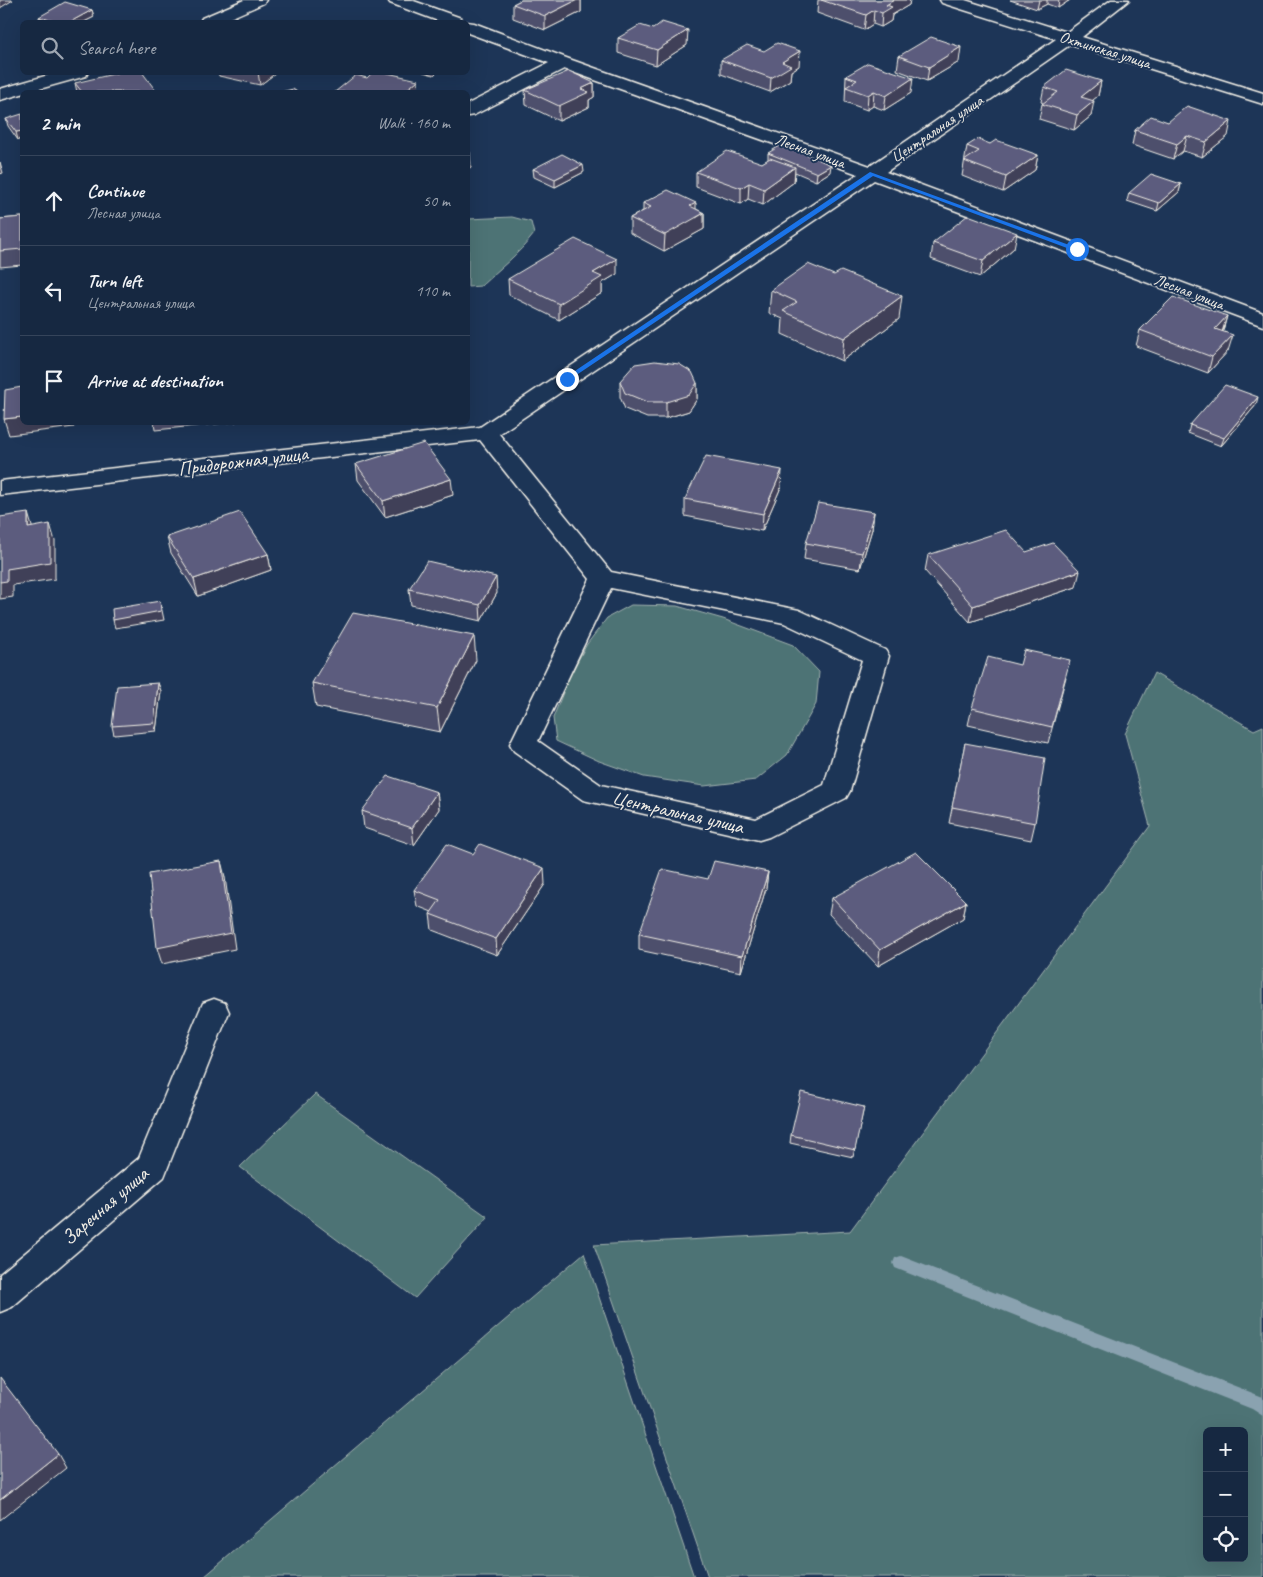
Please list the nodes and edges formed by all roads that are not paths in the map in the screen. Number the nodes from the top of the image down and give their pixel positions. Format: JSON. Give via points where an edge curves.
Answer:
{"nodes":[{"id":1,"x":258,"y":0,"type":"edge"},
{"id":2,"x":396,"y":0,"type":"edge"},
{"id":3,"x":948,"y":0,"type":"edge"},
{"id":4,"x":1121,"y":0,"type":"edge"},
{"id":5,"x":213,"y":20,"type":"edge"},
{"id":6,"x":450,"y":20,"type":"edge"},
{"id":7,"x":470,"y":28,"type":"edge"},
{"id":8,"x":1068,"y":39,"type":"junction"},
{"id":9,"x":563,"y":64,"type":"junction"},
{"id":10,"x":70,"y":75,"type":"edge"},
{"id":11,"x":0,"y":95,"type":"edge"},
{"id":12,"x":1263,"y":100,"type":"edge"},
{"id":13,"x":470,"y":110,"type":"edge"},
{"id":14,"x":872,"y":174,"type":"junction"},
{"id":15,"x":1263,"y":320,"type":"edge"},
{"id":16,"x":486,"y":433,"type":"junction"},
{"id":17,"x":0,"y":488,"type":"edge"},
{"id":18,"x":603,"y":578,"type":"junction"},
{"id":19,"x":214,"y":1012,"type":"dead end"},
{"id":20,"x":0,"y":1296,"type":"edge"}],
"edges":[{"from":1,"to":5,"type":"street"},
{"from":2,"to":6,"type":"street"},
{"from":3,"to":8,"type":"street","name":"Охтинская улица"},
{"from":4,"to":8,"type":"street","name":"Центральная улица"},
{"from":7,"to":9,"type":"street","name":"Лесная улица"},
{"from":8,"to":12,"type":"street","name":"Охтинская улица"},
{"from":8,"to":14,"type":"street","name":"Центральная улица"},
{"from":9,"to":13,"type":"street"},
{"from":9,"to":14,"type":"street","name":"Лесная улица"},
{"from":10,"to":11,"type":"street"},
{"from":14,"to":15,"type":"street","name":"Лесная улица"},
{"from":14,"to":16,"type":"street","name":"Центральная улица"},
{"from":16,"to":17,"type":"street","name":"Придорожная улица"},
{"from":16,"to":18,"type":"street"},
{"from":18,"to":18,"type":"street","name":"Центральная улица","via":[[790,616],[876,656],[836,791],[759,830],[593,793],[523,744]]},
{"from":19,"to":20,"type":"street","name":"Заречная улица","via":[[152,1167]]}]}
